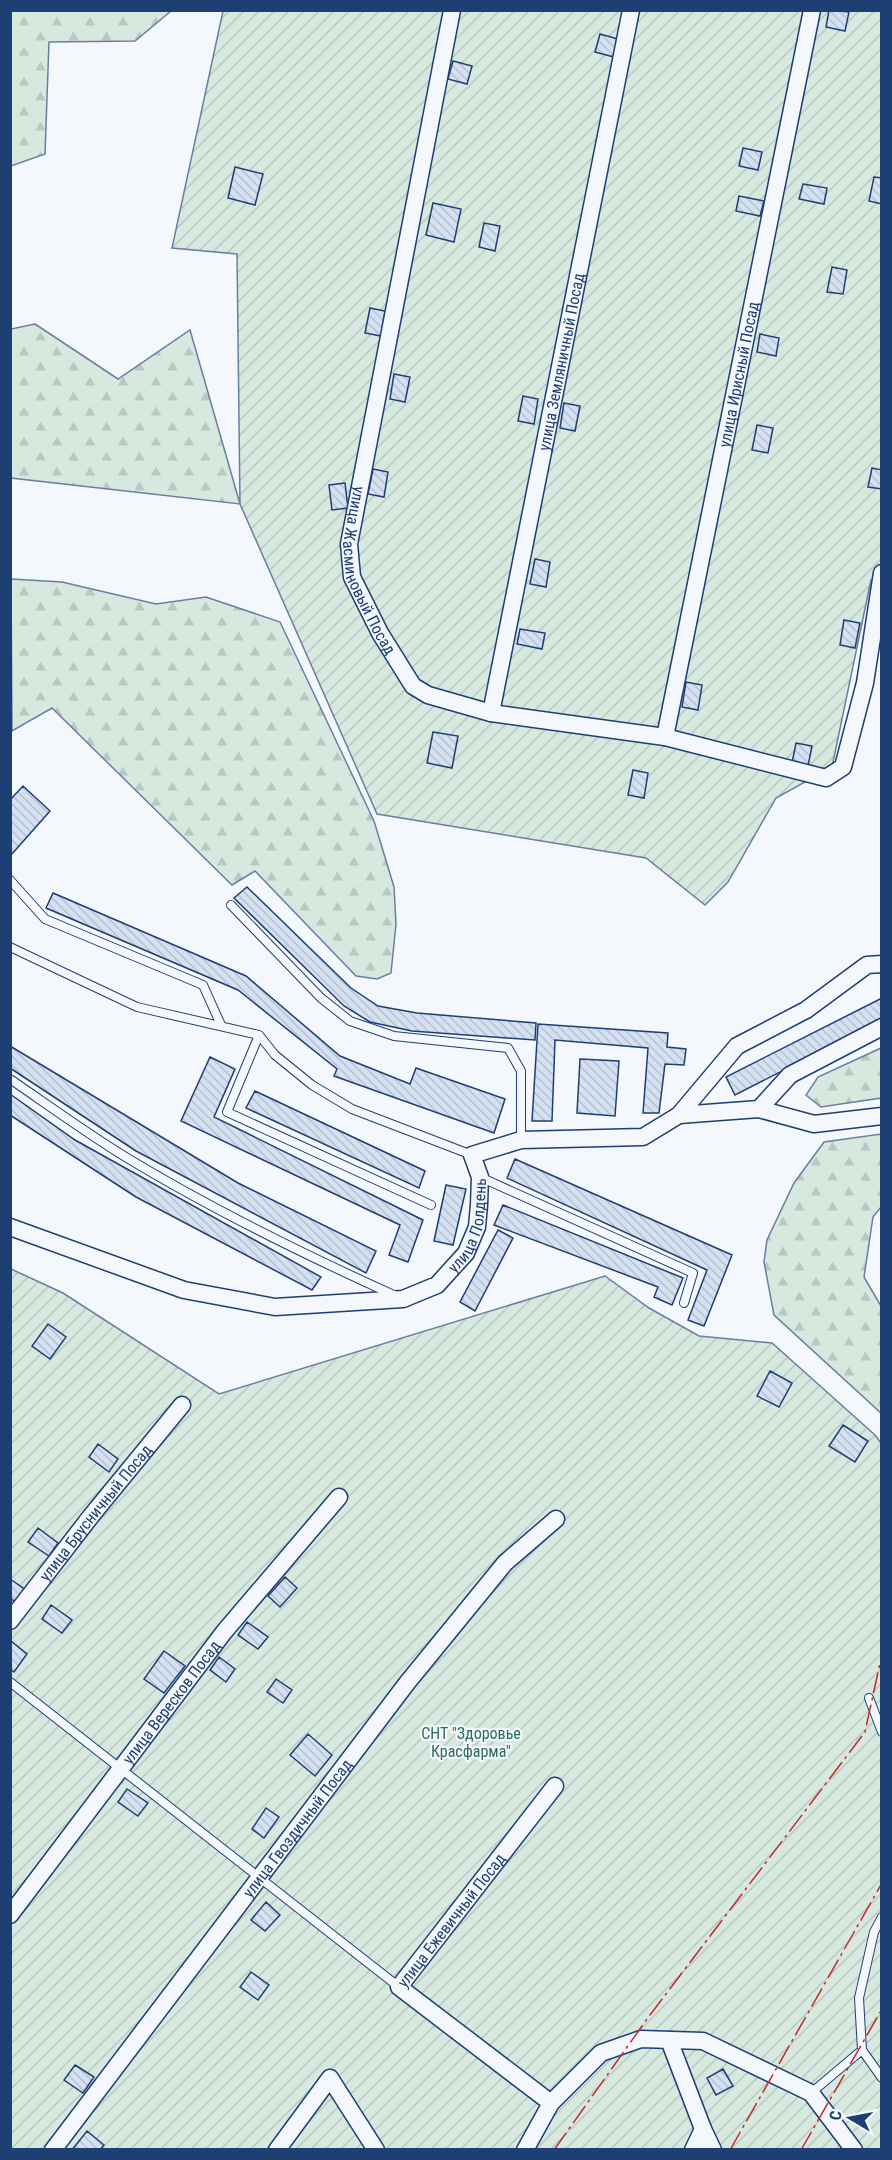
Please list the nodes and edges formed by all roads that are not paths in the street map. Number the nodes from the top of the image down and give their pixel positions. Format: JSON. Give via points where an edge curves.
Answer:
{"nodes":[{"id":1,"x":452,"y":10,"type":"edge"},
{"id":2,"x":631,"y":10,"type":"edge"},
{"id":3,"x":812,"y":10,"type":"edge"},
{"id":4,"x":882,"y":573,"type":"edge"},
{"id":5,"x":491,"y":713,"type":"junction"},
{"id":6,"x":665,"y":737,"type":"junction"},
{"id":7,"x":10,"y":880,"type":"edge"},
{"id":8,"x":231,"y":905,"type":"dead end"},
{"id":9,"x":10,"y":947,"type":"edge"},
{"id":10,"x":882,"y":964,"type":"edge"},
{"id":11,"x":221,"y":1025,"type":"junction"},
{"id":12,"x":882,"y":1028,"type":"edge"},
{"id":13,"x":259,"y":1035,"type":"junction"},
{"id":14,"x":10,"y":1079,"type":"edge"},
{"id":15,"x":759,"y":1109,"type":"junction"},
{"id":16,"x":679,"y":1115,"type":"junction"},
{"id":17,"x":882,"y":1116,"type":"edge"},
{"id":18,"x":521,"y":1140,"type":"junction"},
{"id":19,"x":472,"y":1155,"type":"junction"},
{"id":20,"x":480,"y":1177,"type":"junction"},
{"id":21,"x":431,"y":1204,"type":"dead end"},
{"id":22,"x":10,"y":1227,"type":"edge"},
{"id":23,"x":404,"y":1299,"type":"junction"},
{"id":24,"x":684,"y":1303,"type":"dead end"},
{"id":25,"x":182,"y":1405,"type":"dead end"},
{"id":26,"x":339,"y":1497,"type":"dead end"},
{"id":27,"x":556,"y":1520,"type":"dead end"},
{"id":28,"x":10,"y":1621,"type":"edge"},
{"id":29,"x":10,"y":1682,"type":"edge"},
{"id":30,"x":868,"y":1698,"type":"dead end"},
{"id":31,"x":882,"y":1732,"type":"edge"},
{"id":32,"x":118,"y":1769,"type":"junction"},
{"id":33,"x":555,"y":1786,"type":"dead end"},
{"id":34,"x":259,"y":1877,"type":"junction"},
{"id":35,"x":10,"y":1915,"type":"edge"},
{"id":36,"x":882,"y":1917,"type":"edge"},
{"id":37,"x":399,"y":1987,"type":"junction"},
{"id":38,"x":669,"y":2040,"type":"junction"},
{"id":39,"x":862,"y":2050,"type":"junction"},
{"id":40,"x":882,"y":2078,"type":"edge"},
{"id":41,"x":811,"y":2093,"type":"junction"},
{"id":42,"x":550,"y":2103,"type":"junction"},
{"id":43,"x":703,"y":2129,"type":"junction"},
{"id":44,"x":53,"y":2150,"type":"edge"},
{"id":45,"x":277,"y":2150,"type":"edge"},
{"id":46,"x":376,"y":2150,"type":"edge"},
{"id":47,"x":525,"y":2150,"type":"edge"},
{"id":48,"x":693,"y":2150,"type":"edge"},
{"id":49,"x":713,"y":2150,"type":"edge"},
{"id":50,"x":854,"y":2150,"type":"edge"}],
"edges":[{"from":1,"to":5,"type":"street","name":"улица Жасминовый Посад","via":[[349,544],[352,577],[413,686],[428,695]]},
{"from":2,"to":5,"type":"street","name":"улица Земляничный Посад"},
{"from":3,"to":6,"type":"street","name":"улица Ирисный Посад"},
{"from":4,"to":6,"type":"street","name":"улица Жасминовый Посад","via":[[865,683],[843,767],[826,778]]},
{"from":5,"to":6,"type":"street","name":"улица Жасминовый Посад"},
{"from":7,"to":11,"type":"lane","via":[[45,919],[203,986]]},
{"from":8,"to":18,"type":"lane","via":[[321,998],[350,1021],[394,1036],[508,1048],[521,1071]]},
{"from":9,"to":11,"type":"lane","via":[[137,1007]]},
{"from":10,"to":16,"type":"street","name":"улица Полдень","via":[[867,966],[806,1010],[737,1046]]},
{"from":11,"to":13,"type":"lane"},
{"from":12,"to":15,"type":"street","via":[[790,1075]]},
{"from":13,"to":19,"type":"lane","via":[[274,1055],[312,1085],[352,1109]]},
{"from":13,"to":21,"type":"lane","via":[[227,1112]]},
{"from":14,"to":23,"type":"lane","via":[[124,1156],[217,1208]]},
{"from":15,"to":16,"type":"street"},
{"from":15,"to":17,"type":"street","via":[[813,1124]]},
{"from":16,"to":18,"type":"street","name":"улица Полдень","via":[[644,1137]]},
{"from":18,"to":19,"type":"street","name":"улица Полдень"},
{"from":19,"to":20,"type":"street","name":"улица Полдень"},
{"from":20,"to":23,"type":"street","name":"улица Полдень","via":[[477,1227],[466,1253],[437,1285]]},
{"from":20,"to":24,"type":"lane","via":[[693,1273]]},
{"from":22,"to":23,"type":"street","name":"улица Полдень","via":[[184,1290],[275,1306]]},
{"from":25,"to":28,"type":"street","name":"улица Брусничный Посад"},
{"from":26,"to":32,"type":"street","name":"улица Вересков Посад","via":[[224,1632]]},
{"from":27,"to":34,"type":"street","name":"улица Гвоздичный Посад","via":[[505,1563],[407,1683]]},
{"from":29,"to":32,"type":"lane"},
{"from":30,"to":31,"type":"lane"},
{"from":32,"to":34,"type":"lane"},
{"from":32,"to":35,"type":"street","name":"улица Вересков Посад"},
{"from":33,"to":37,"type":"street","name":"улица Ежевичный Посад"},
{"from":34,"to":37,"type":"lane"},
{"from":34,"to":44,"type":"street","name":"улица Гвоздичный Посад"},
{"from":36,"to":39,"type":"lane","via":[[874,1932],[858,1998]]},
{"from":37,"to":42,"type":"street","name":"улица Ежевичный Посад"},
{"from":38,"to":41,"type":"street","via":[[703,2041]]},
{"from":38,"to":42,"type":"street","via":[[641,2039],[601,2053]]},
{"from":38,"to":43,"type":"street"},
{"from":39,"to":40,"type":"lane"},
{"from":39,"to":41,"type":"lane"},
{"from":41,"to":50,"type":"street"},
{"from":42,"to":47,"type":"street"},
{"from":43,"to":48,"type":"street"},
{"from":43,"to":49,"type":"street"},
{"from":45,"to":46,"type":"street","via":[[330,2078]]}]}
